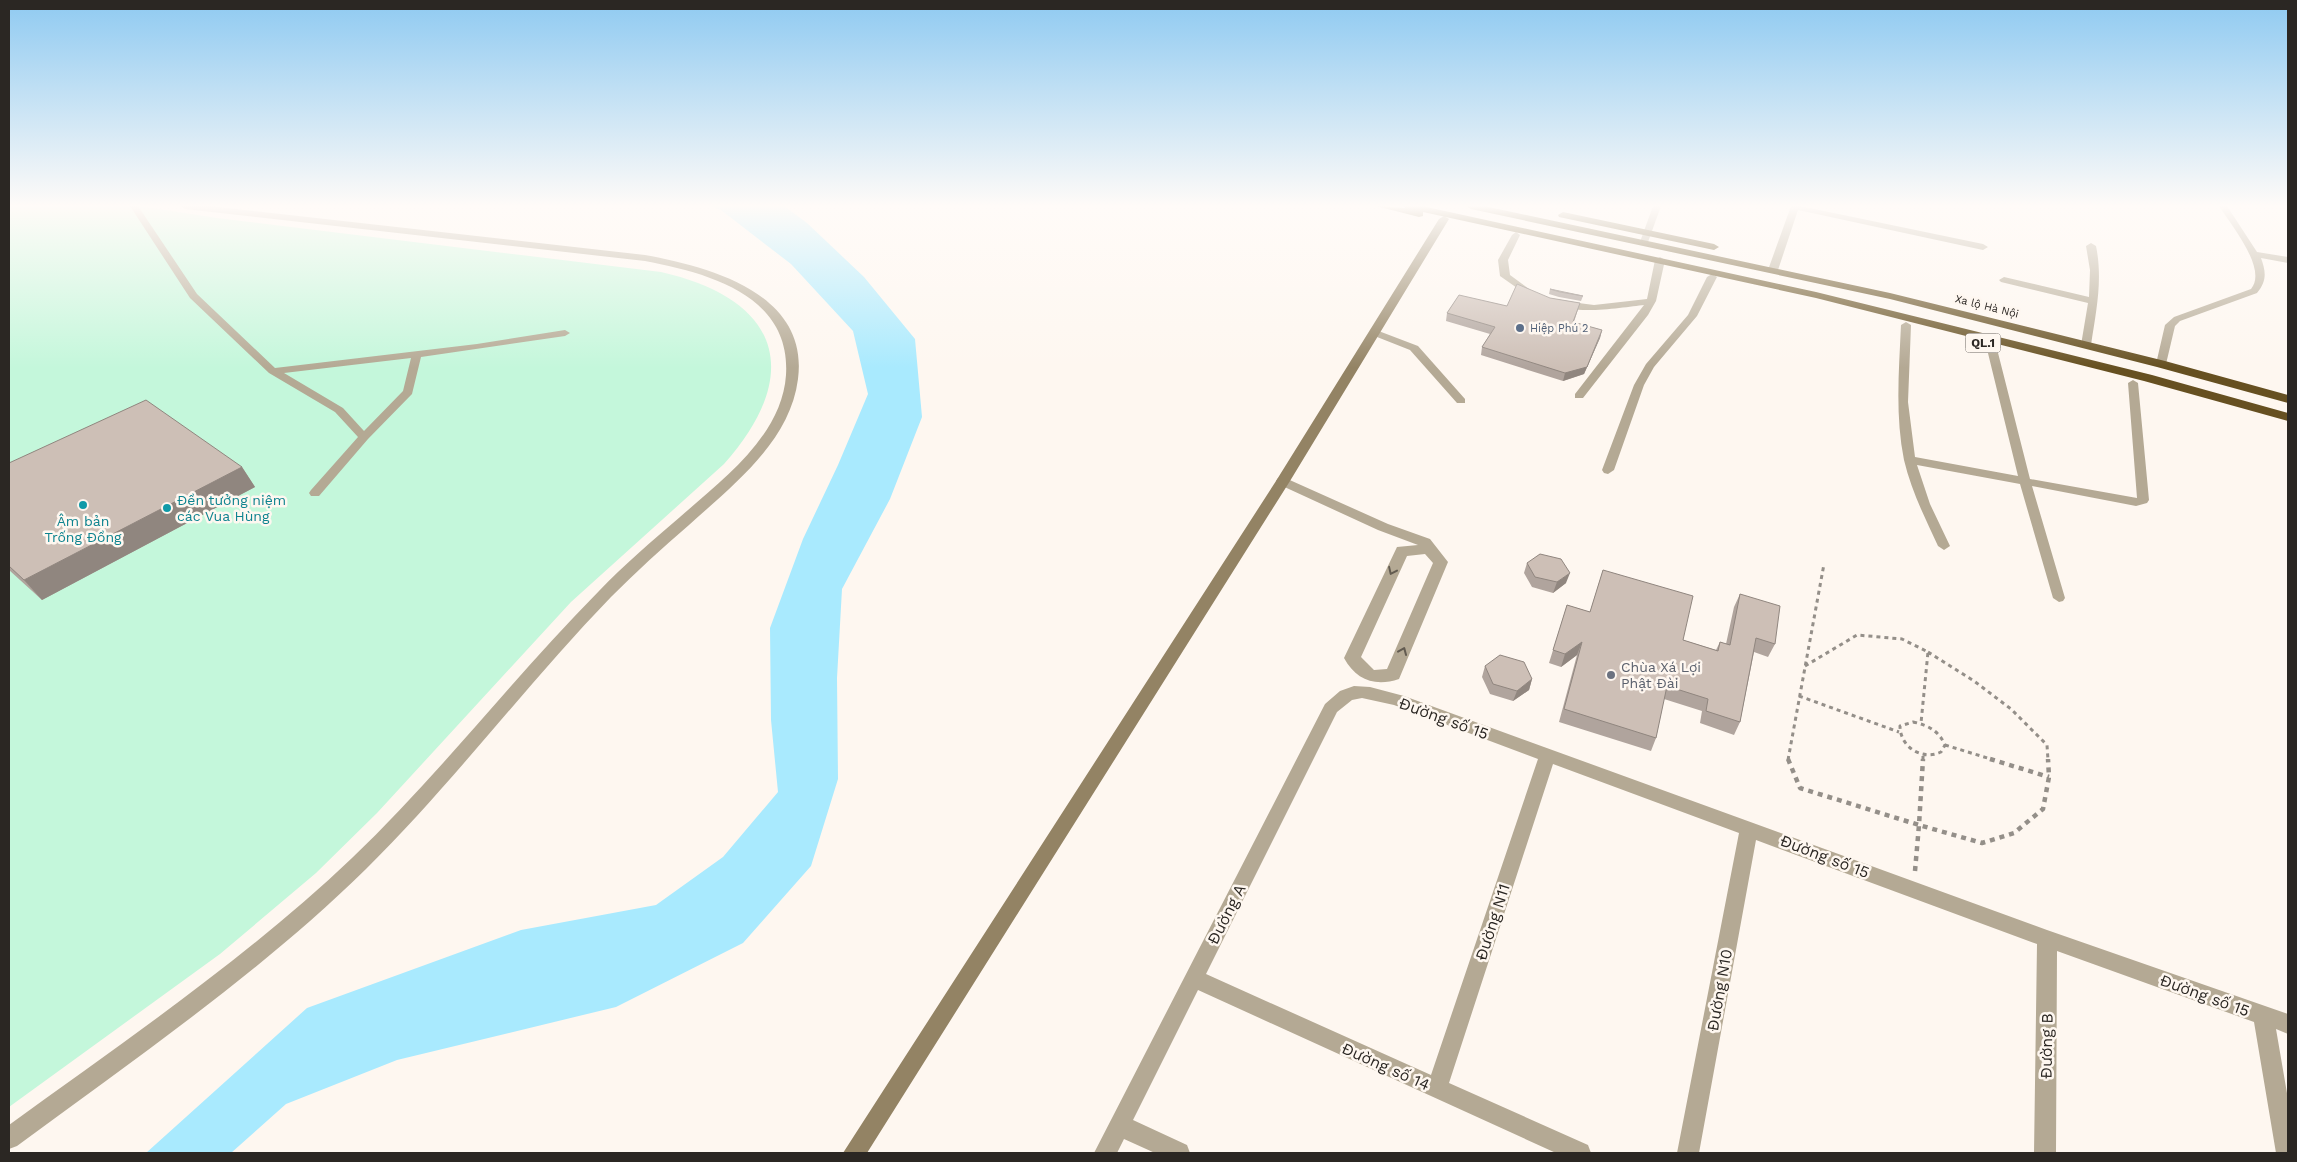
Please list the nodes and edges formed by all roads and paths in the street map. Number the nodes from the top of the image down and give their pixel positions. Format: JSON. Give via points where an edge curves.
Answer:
{"nodes":[{"id":1,"x":170,"y":260,"type":"edge"},
{"id":2,"x":655,"y":260,"type":"edge"},
{"id":3,"x":1420,"y":260,"type":"edge"},
{"id":4,"x":1503,"y":260,"type":"edge"},
{"id":5,"x":1660,"y":260,"type":"joint"},
{"id":6,"x":1753,"y":260,"type":"edge"},
{"id":7,"x":1777,"y":260,"type":"edge"},
{"id":8,"x":2095,"y":260,"type":"edge"},
{"id":9,"x":2255,"y":260,"type":"edge"},
{"id":10,"x":1676,"y":264,"type":"junction"},
{"id":11,"x":1775,"y":265,"type":"junction"},
{"id":12,"x":1712,"y":277,"type":"junction"},
{"id":13,"x":2004,"y":280,"type":"dead end"},
{"id":14,"x":1536,"y":296,"type":"edge"},
{"id":15,"x":1554,"y":301,"type":"edge"},
{"id":16,"x":1651,"y":301,"type":"junction"},
{"id":17,"x":2093,"y":301,"type":"junction"},
{"id":18,"x":1906,"y":325,"type":"junction"},
{"id":19,"x":565,"y":333,"type":"dead end"},
{"id":20,"x":1376,"y":333,"type":"junction"},
{"id":21,"x":2087,"y":340,"type":"junction"},
{"id":22,"x":1991,"y":344,"type":"junction"},
{"id":23,"x":417,"y":354,"type":"junction"},
{"id":24,"x":2162,"y":360,"type":"junction"},
{"id":25,"x":273,"y":371,"type":"junction"},
{"id":26,"x":2133,"y":383,"type":"junction"},
{"id":27,"x":2288,"y":390,"type":"edge"},
{"id":28,"x":1579,"y":396,"type":"dead end"},
{"id":29,"x":2288,"y":399,"type":"edge"},
{"id":30,"x":1461,"y":401,"type":"dead end"},
{"id":31,"x":2288,"y":417,"type":"edge"},
{"id":32,"x":2288,"y":428,"type":"edge"},
{"id":33,"x":364,"y":437,"type":"junction"},
{"id":34,"x":1910,"y":460,"type":"junction"},
{"id":35,"x":1608,"y":470,"type":"dead end"},
{"id":36,"x":2024,"y":479,"type":"junction"},
{"id":37,"x":1283,"y":481,"type":"junction"},
{"id":38,"x":314,"y":493,"type":"dead end"},
{"id":39,"x":1944,"y":546,"type":"dead end"},
{"id":40,"x":1428,"y":549,"type":"junction"},
{"id":41,"x":1824,"y":564,"type":"dead end"},
{"id":42,"x":2059,"y":598,"type":"dead end"},
{"id":43,"x":1928,"y":652,"type":"junction"},
{"id":44,"x":1804,"y":666,"type":"junction"},
{"id":45,"x":1365,"y":684,"type":"junction"},
{"id":46,"x":1799,"y":696,"type":"junction"},
{"id":47,"x":1921,"y":723,"type":"junction"},
{"id":48,"x":1899,"y":732,"type":"junction"},
{"id":49,"x":1945,"y":744,"type":"junction"},
{"id":50,"x":1923,"y":754,"type":"junction"},
{"id":51,"x":1548,"y":756,"type":"junction"},
{"id":52,"x":2048,"y":777,"type":"junction"},
{"id":53,"x":1919,"y":825,"type":"junction"},
{"id":54,"x":1749,"y":828,"type":"junction"},
{"id":55,"x":1913,"y":889,"type":"junction"},
{"id":56,"x":2047,"y":939,"type":"junction"},
{"id":57,"x":1193,"y":978,"type":"junction"},
{"id":58,"x":2264,"y":1015,"type":"junction"},
{"id":59,"x":2288,"y":1024,"type":"edge"},
{"id":60,"x":1436,"y":1088,"type":"junction"},
{"id":61,"x":1119,"y":1125,"type":"junction"},
{"id":62,"x":9,"y":1138,"type":"edge"},
{"id":63,"x":854,"y":1153,"type":"edge"},
{"id":64,"x":1105,"y":1153,"type":"edge"},
{"id":65,"x":1179,"y":1153,"type":"edge"},
{"id":66,"x":1580,"y":1153,"type":"edge"},
{"id":67,"x":1688,"y":1153,"type":"edge"},
{"id":68,"x":2045,"y":1153,"type":"edge"},
{"id":69,"x":2287,"y":1153,"type":"edge"}],
"edges":[{"from":1,"to":25,"type":"lane","via":[[193,296]]},
{"from":2,"to":62,"type":"street","via":[[699,270],[746,291],[782,324],[793,365],[792,381],[772,431],[743,467],[606,593],[358,864],[212,989]]},
{"from":3,"to":20,"type":"street"},
{"from":4,"to":14,"type":"lane","via":[[1505,276]]},
{"from":5,"to":10,"type":"highway","number":"QL.1"},
{"from":5,"to":16,"type":"lane"},
{"from":6,"to":11,"type":"highway","name":"Xa lộ Hà Nội","number":"QL.1"},
{"from":7,"to":11,"type":"lane"},
{"from":8,"to":17,"type":"lane"},
{"from":9,"to":24,"type":"lane","via":[[2261,273],[2259,286],[2254,292],[2177,319],[2170,325]]},
{"from":10,"to":12,"type":"highway","number":"QL.1"},
{"from":10,"to":31,"type":"highway","number":"QL.1","via":[[1978,335]]},
{"from":11,"to":21,"type":"highway","name":"Xa lộ Hà Nội","number":"QL.1","via":[[1890,296]]},
{"from":12,"to":18,"type":"highway","number":"QL.1"},
{"from":12,"to":35,"type":"lane","via":[[1692,316],[1650,366],[1639,385]]},
{"from":13,"to":17,"type":"lane"},
{"from":15,"to":16,"type":"lane","via":[[1578,308],[1594,308]]},
{"from":16,"to":28,"type":"lane"},
{"from":17,"to":21,"type":"lane"},
{"from":18,"to":22,"type":"highway","number":"QL.1"},
{"from":18,"to":34,"type":"lane","via":[[1903,402]]},
{"from":19,"to":23,"type":"lane"},
{"from":20,"to":30,"type":"lane","via":[[1422,354]]},
{"from":20,"to":37,"type":"street"},
{"from":21,"to":24,"type":"highway","name":"Xa lộ Hà Nội","number":"QL.1"},
{"from":22,"to":26,"type":"highway","number":"QL.1"},
{"from":22,"to":36,"type":"lane"},
{"from":23,"to":25,"type":"lane"},
{"from":23,"to":33,"type":"lane","via":[[408,392]]},
{"from":24,"to":27,"type":"highway","name":"Xa lộ Hà Nội","number":"QL.1"},
{"from":24,"to":29,"type":"highway","name":"Xa lộ Hà Nội","number":"QL.1"},
{"from":25,"to":33,"type":"lane","via":[[339,410]]},
{"from":26,"to":32,"type":"highway","number":"QL.1"},
{"from":26,"to":36,"type":"lane","via":[[2143,500],[2136,502]]},
{"from":33,"to":38,"type":"lane"},
{"from":34,"to":36,"type":"lane"},
{"from":34,"to":39,"type":"lane","via":[[1924,504]]},
{"from":36,"to":42,"type":"lane"},
{"from":37,"to":40,"type":"street","via":[[1383,528],[1425,542]]},
{"from":37,"to":63,"type":"street"},
{"from":45,"to":40,"type":"street","name":"Đường A","one_way":true,"via":[[1393,675],[1441,562]]},
{"from":40,"to":45,"type":"street","one_way":true,"via":[[1402,551],[1352,658]]},
{"from":41,"to":44,"type":"path"},
{"from":43,"to":44,"type":"path","via":[[1902,639],[1857,635]]},
{"from":43,"to":47,"type":"path"},
{"from":43,"to":52,"type":"path","via":[[2011,709],[2048,744]]},
{"from":44,"to":46,"type":"path"},
{"from":45,"to":51,"type":"street","name":"Đường số 15","via":[[1398,700]]},
{"from":45,"to":57,"type":"street","name":"Đường A","via":[[1339,698],[1330,708]]},
{"from":46,"to":48,"type":"path"},
{"from":46,"to":53,"type":"path","via":[[1788,759],[1800,788]]},
{"from":47,"to":48,"type":"path","via":[[1905,723]]},
{"from":47,"to":49,"type":"path","via":[[1938,732]]},
{"from":48,"to":50,"type":"path","via":[[1906,745]]},
{"from":49,"to":50,"type":"path","via":[[1939,754]]},
{"from":49,"to":52,"type":"path"},
{"from":50,"to":53,"type":"path"},
{"from":51,"to":54,"type":"street","name":"Đường số 15"},
{"from":51,"to":60,"type":"street","name":"Đường N11"},
{"from":52,"to":53,"type":"path","via":[[2043,808],[2014,834],[1982,843]]},
{"from":53,"to":55,"type":"path"},
{"from":54,"to":55,"type":"street","name":"Đường số 15"},
{"from":54,"to":67,"type":"street","name":"Đường N10"},
{"from":55,"to":56,"type":"street","name":"Đường số 15"},
{"from":56,"to":58,"type":"street","name":"Đường số 15"},
{"from":56,"to":68,"type":"street","name":"Đường B"},
{"from":57,"to":60,"type":"street","name":"Đường số 14"},
{"from":57,"to":61,"type":"street","name":"Đường A"},
{"from":58,"to":59,"type":"street","name":"Đường số 15"},
{"from":58,"to":69,"type":"street"},
{"from":60,"to":66,"type":"street","name":"Đường số 14"},
{"from":61,"to":64,"type":"street","name":"Đường A"},
{"from":61,"to":65,"type":"street"}]}
